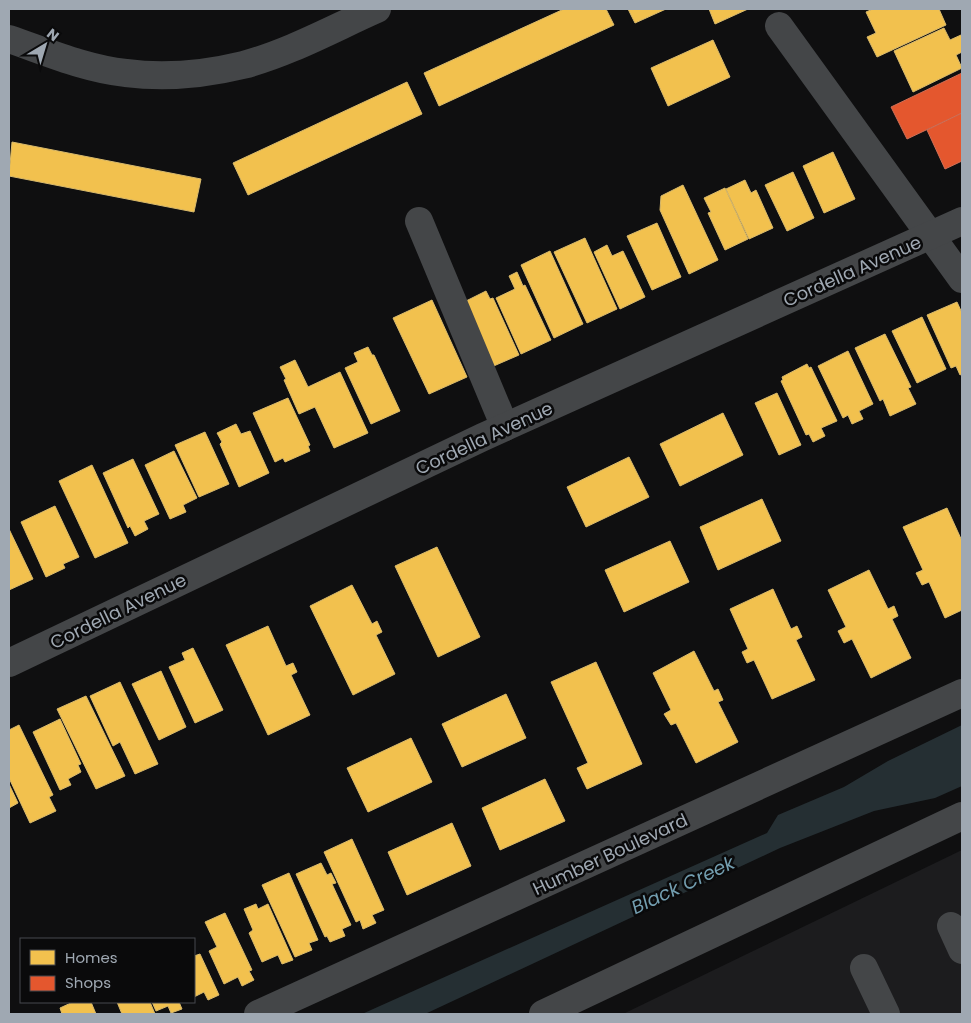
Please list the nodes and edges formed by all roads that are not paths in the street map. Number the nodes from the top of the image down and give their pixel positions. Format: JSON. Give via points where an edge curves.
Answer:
{"nodes":[{"id":1,"x":377,"y":9,"type":"edge"},
{"id":2,"x":779,"y":26,"type":"dead end"},
{"id":3,"x":9,"y":39,"type":"edge"},
{"id":4,"x":419,"y":221,"type":"dead end"},
{"id":5,"x":962,"y":221,"type":"edge"},
{"id":6,"x":930,"y":236,"type":"junction"},
{"id":7,"x":962,"y":279,"type":"edge"},
{"id":8,"x":505,"y":427,"type":"junction"},
{"id":9,"x":9,"y":663,"type":"edge"},
{"id":10,"x":962,"y":693,"type":"edge"},
{"id":11,"x":962,"y":816,"type":"edge"},
{"id":12,"x":864,"y":968,"type":"dead end"},
{"id":13,"x":258,"y":1014,"type":"edge"},
{"id":14,"x":543,"y":1014,"type":"edge"},
{"id":15,"x":886,"y":1014,"type":"edge"}],
"edges":[{"from":1,"to":3,"type":"street","via":[[244,65],[180,75],[125,73],[84,64]]},
{"from":2,"to":6,"type":"street"},
{"from":4,"to":8,"type":"street"},
{"from":5,"to":6,"type":"street","name":"Cordella Avenue"},
{"from":6,"to":7,"type":"street"},
{"from":6,"to":8,"type":"street","name":"Cordella Avenue"},
{"from":8,"to":9,"type":"street","name":"Cordella Avenue"},
{"from":10,"to":13,"type":"street","name":"Humber Boulevard"},
{"from":11,"to":14,"type":"street"},
{"from":12,"to":15,"type":"street"}]}
